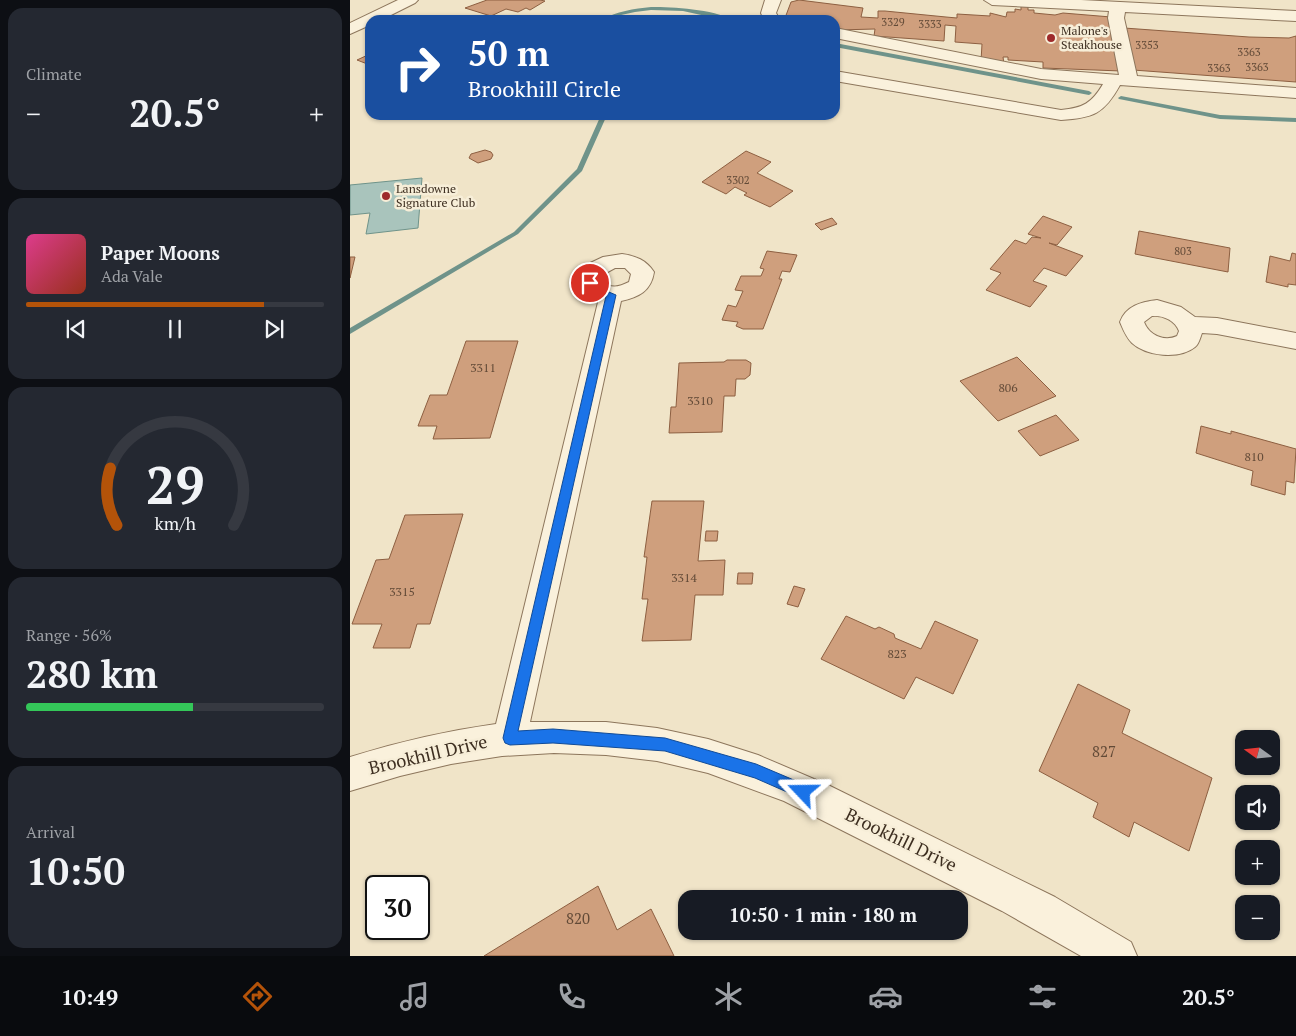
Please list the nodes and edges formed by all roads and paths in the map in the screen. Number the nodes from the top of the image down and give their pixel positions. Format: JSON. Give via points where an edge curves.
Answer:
{"nodes":[{"id":1,"x":410,"y":0,"type":"edge"},
{"id":2,"x":773,"y":0,"type":"edge"},
{"id":3,"x":992,"y":0,"type":"edge"},
{"id":4,"x":1272,"y":0,"type":"edge"},
{"id":5,"x":1170,"y":5,"type":"edge"},
{"id":6,"x":1206,"y":6,"type":"edge"},
{"id":7,"x":1118,"y":7,"type":"junction"},
{"id":8,"x":1240,"y":7,"type":"edge"},
{"id":9,"x":379,"y":15,"type":"edge"},
{"id":10,"x":768,"y":15,"type":"edge"},
{"id":11,"x":1277,"y":15,"type":"junction"},
{"id":12,"x":1296,"y":16,"type":"edge"},
{"id":13,"x":365,"y":22,"type":"edge"},
{"id":14,"x":350,"y":29,"type":"edge"},
{"id":15,"x":840,"y":34,"type":"edge"},
{"id":16,"x":840,"y":77,"type":"edge"},
{"id":17,"x":1122,"y":80,"type":"junction"},
{"id":18,"x":1296,"y":93,"type":"edge"},
{"id":19,"x":611,"y":295,"type":"dead end"},
{"id":20,"x":1190,"y":325,"type":"dead end"},
{"id":21,"x":1296,"y":341,"type":"edge"},
{"id":22,"x":510,"y":738,"type":"junction"},
{"id":23,"x":350,"y":774,"type":"edge"},
{"id":24,"x":1117,"y":956,"type":"edge"}],
"edges":[{"from":1,"to":9,"type":"street"},
{"from":2,"to":10,"type":"street"},
{"from":3,"to":7,"type":"street"},
{"from":4,"to":11,"type":"street"},
{"from":5,"to":6,"type":"street"},
{"from":5,"to":7,"type":"street"},
{"from":6,"to":8,"type":"street"},
{"from":7,"to":17,"type":"street","via":[[1116,18]]},
{"from":8,"to":11,"type":"street"},
{"from":11,"to":12,"type":"street"},
{"from":13,"to":14,"type":"street"},
{"from":15,"to":17,"type":"street","via":[[1009,69]]},
{"from":16,"to":17,"type":"street","via":[[1061,115],[1091,110],[1101,104]]},
{"from":17,"to":18,"type":"street"},
{"from":19,"to":22,"type":"street"},
{"from":20,"to":21,"type":"street","via":[[1216,326]]},
{"from":22,"to":23,"type":"street","name":"Brookhill Drive","via":[[426,752]]},
{"from":22,"to":24,"type":"street","name":"Brookhill Drive","via":[[553,736],[665,744],[756,772],[1020,899]]}]}
